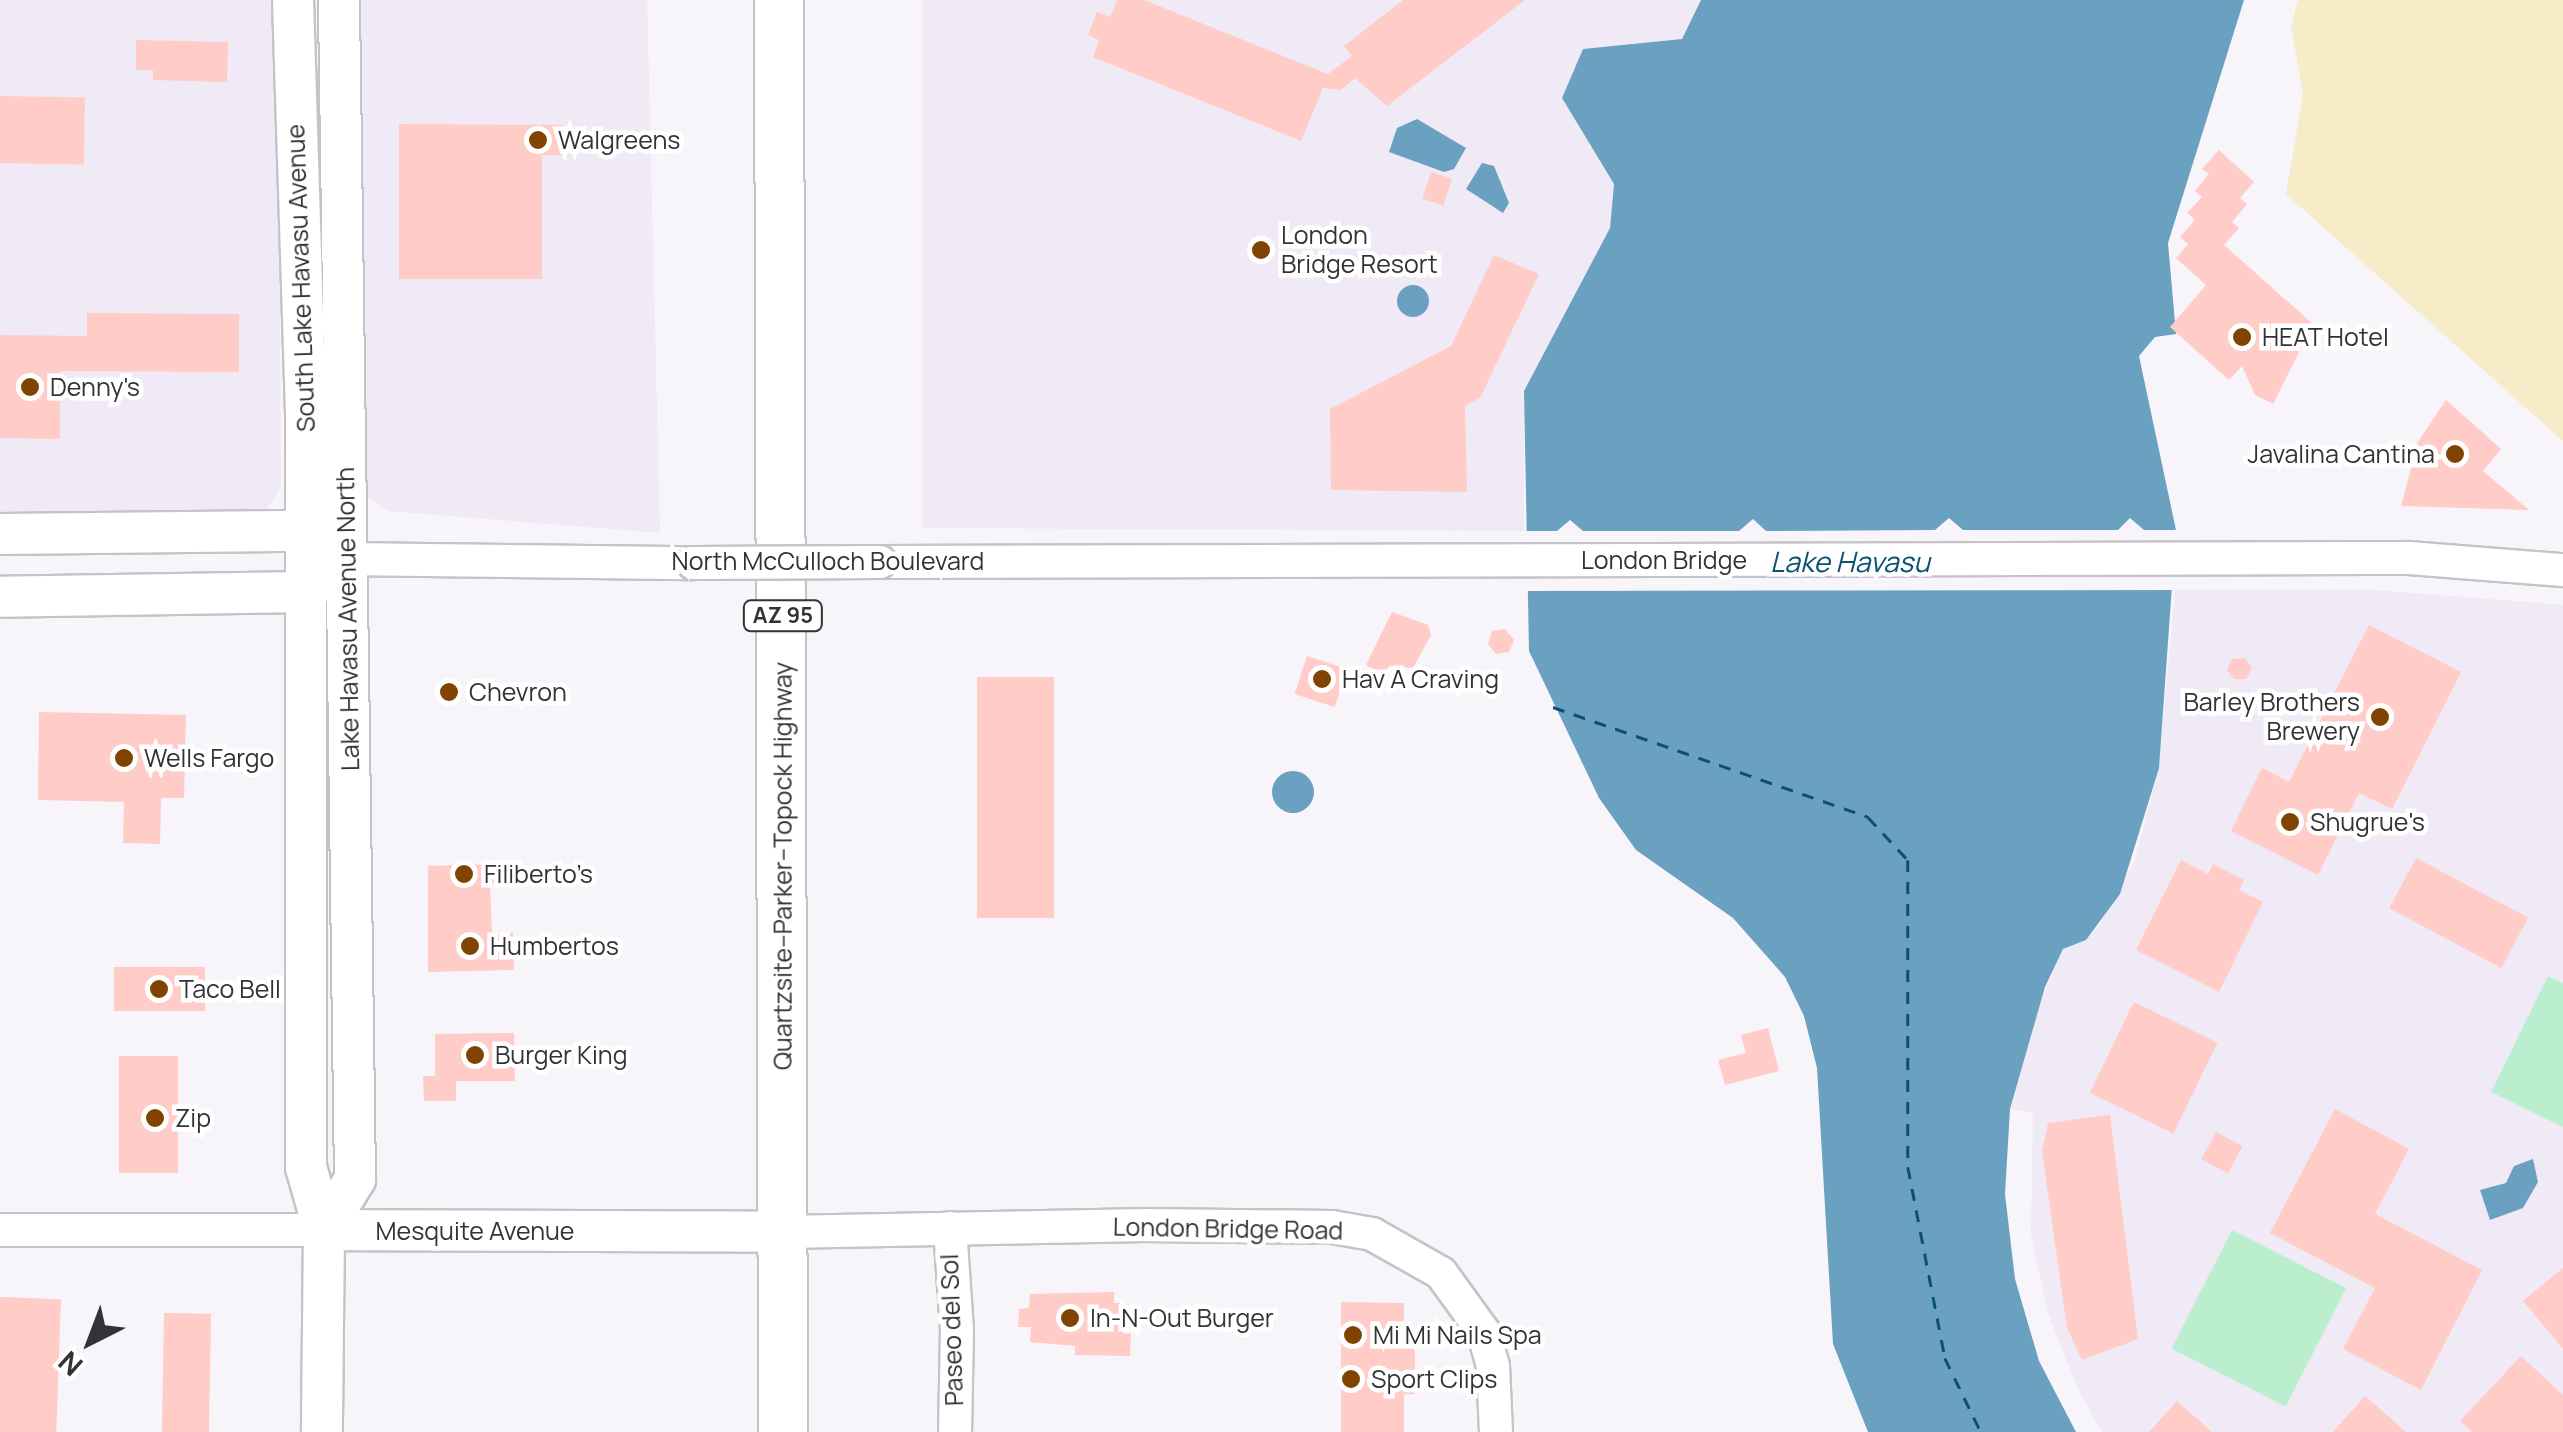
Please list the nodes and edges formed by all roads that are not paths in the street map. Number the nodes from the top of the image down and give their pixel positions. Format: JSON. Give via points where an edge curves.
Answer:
{"nodes":[{"id":1,"x":293,"y":0,"type":"edge"},
{"id":2,"x":339,"y":0,"type":"edge"},
{"id":3,"x":778,"y":0,"type":"edge"},
{"id":4,"x":0,"y":534,"type":"edge"},
{"id":5,"x":315,"y":560,"type":"junction"},
{"id":6,"x":1313,"y":561,"type":"joint"},
{"id":7,"x":2563,"y":570,"type":"edge"},
{"id":8,"x":0,"y":597,"type":"edge"},
{"id":9,"x":950,"y":1228,"type":"junction"},
{"id":10,"x":0,"y":1230,"type":"edge"},
{"id":11,"x":324,"y":1230,"type":"junction"},
{"id":12,"x":784,"y":1232,"type":"junction"},
{"id":13,"x":322,"y":1432,"type":"edge"},
{"id":14,"x":783,"y":1432,"type":"edge"},
{"id":15,"x":954,"y":1432,"type":"edge"},
{"id":16,"x":1496,"y":1432,"type":"edge"}],
"edges":[{"from":1,"to":5,"type":"main road","name":"South Lake Havasu Avenue"},
{"from":2,"to":5,"type":"main road","name":"Lake Havasu Avenue North"},
{"from":3,"to":12,"type":"highway","name":"Quartzsite–Parker–Topock Highway","number":"AZ 95"},
{"from":4,"to":5,"type":"main road","name":"North McCulloch Boulevard"},
{"from":5,"to":6,"type":"street","name":"North McCulloch Boulevard","bridge":true},
{"from":5,"to":8,"type":"main road","name":"North McCulloch Boulevard"},
{"from":5,"to":11,"type":"main road","name":"Lake Havasu Avenue North","via":[[306,1167]]},
{"from":6,"to":7,"type":"street","name":"London Bridge","via":[[2472,559]]},
{"from":9,"to":12,"type":"street","name":"Mesquite Avenue"},
{"from":9,"to":15,"type":"street","name":"Paseo del Sol","via":[[958,1330]]},
{"from":9,"to":16,"type":"street","name":"London Bridge Road","via":[[1332,1227],[1372,1234],[1441,1273],[1483,1331],[1493,1366]]},
{"from":10,"to":11,"type":"street","name":"Mesquite Avenue"},
{"from":11,"to":12,"type":"main road","name":"Mesquite Avenue"},
{"from":11,"to":13,"type":"main road","name":"Lake Havasu Avenue North"},
{"from":12,"to":14,"type":"highway","name":"Quartzsite–Parker–Topock Highway","number":"AZ 95"}]}
